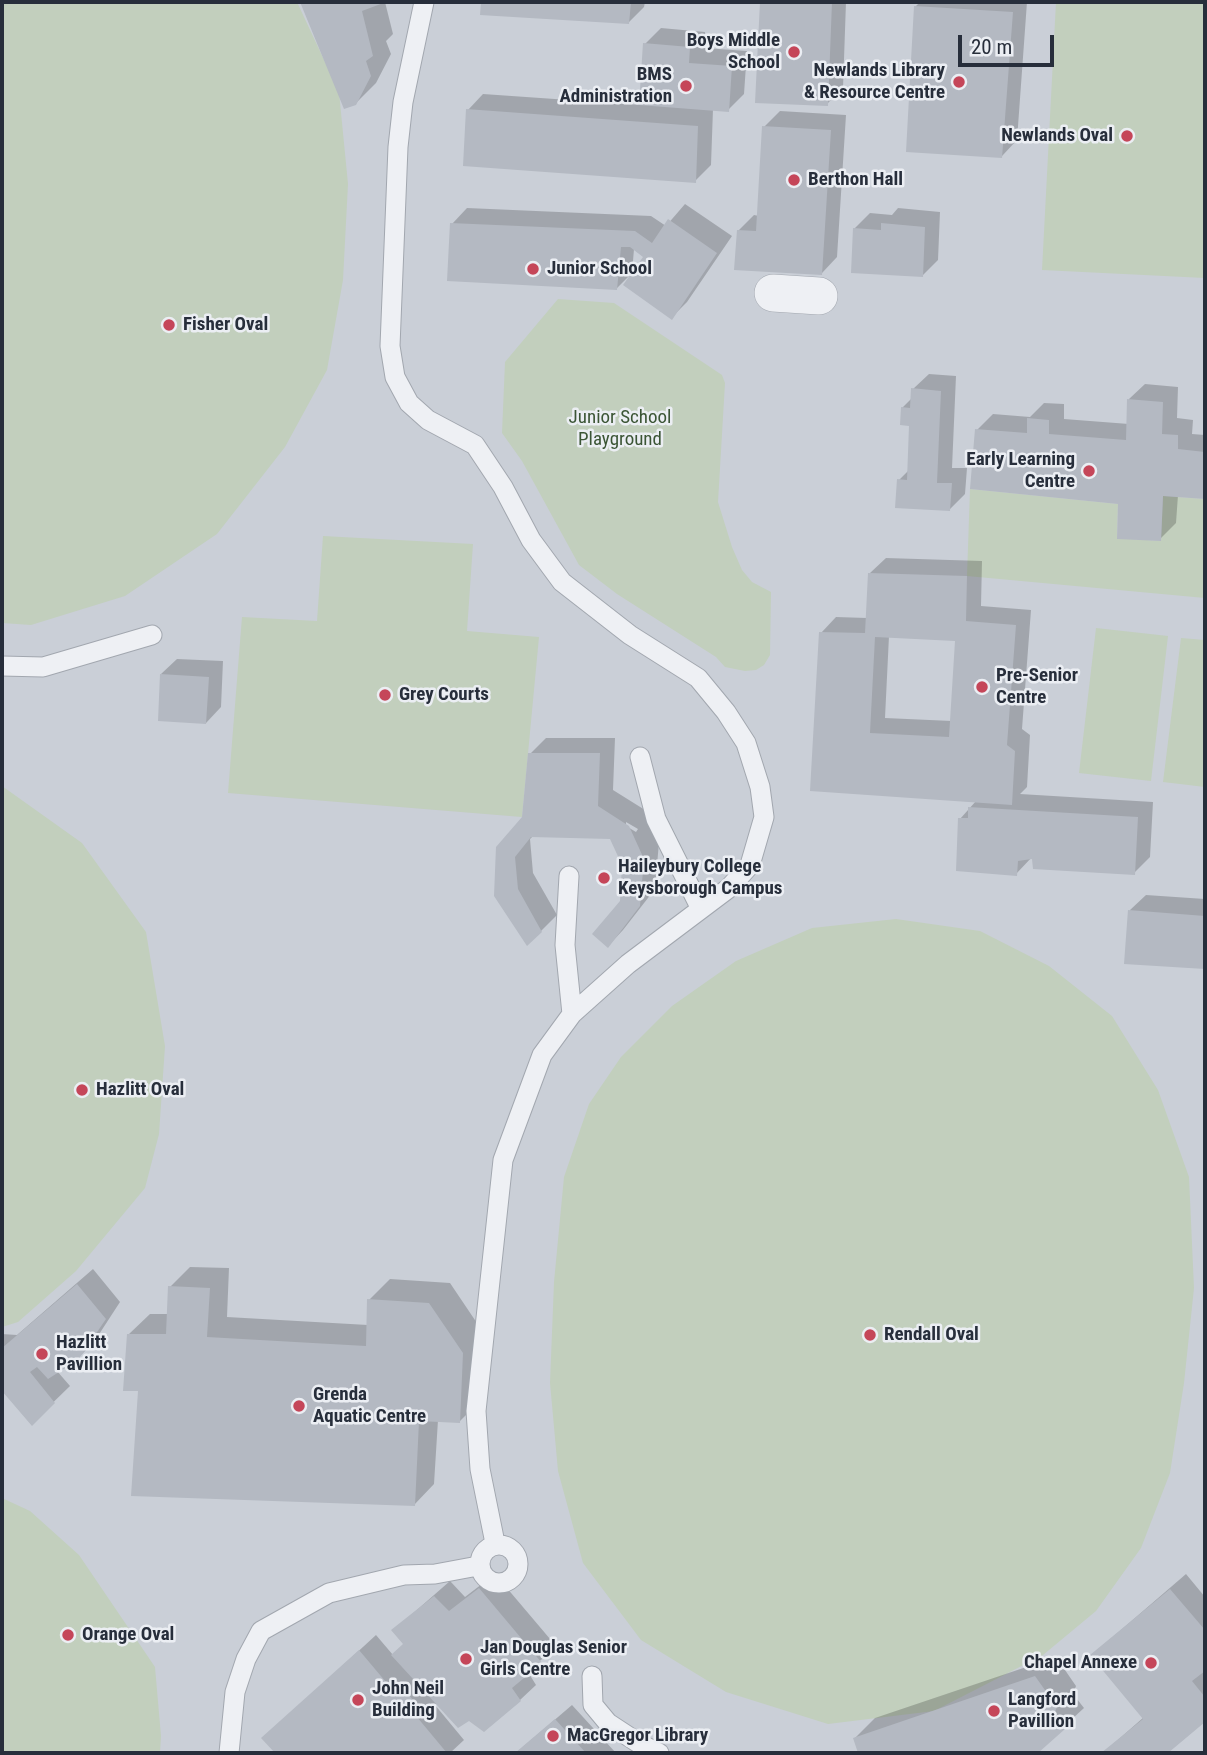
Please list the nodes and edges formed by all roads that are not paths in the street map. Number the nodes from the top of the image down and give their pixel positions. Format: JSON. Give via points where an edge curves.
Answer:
{"nodes":[{"id":1,"x":425,"y":2,"type":"edge"},
{"id":2,"x":773,"y":293,"type":"dead end"},
{"id":3,"x":819,"y":296,"type":"dead end"},
{"id":4,"x":152,"y":635,"type":"dead end"},
{"id":5,"x":2,"y":666,"type":"edge"},
{"id":6,"x":640,"y":757,"type":"dead end"},
{"id":7,"x":569,"y":876,"type":"dead end"},
{"id":8,"x":701,"y":909,"type":"junction"},
{"id":9,"x":572,"y":1014,"type":"junction"},
{"id":10,"x":495,"y":1543,"type":"junction"},
{"id":11,"x":478,"y":1566,"type":"junction"},
{"id":12,"x":592,"y":1676,"type":"dead end"},
{"id":13,"x":229,"y":1753,"type":"edge"},
{"id":14,"x":659,"y":1753,"type":"edge"}],
"edges":[{"from":1,"to":8,"type":"lane","via":[[398,147],[390,346],[394,377],[410,403],[428,420],[475,445],[531,540],[562,582],[631,635],[698,678],[746,743],[764,817],[750,865]]},
{"from":2,"to":3,"type":"street"},
{"from":4,"to":5,"type":"lane","via":[[43,667]]},
{"from":6,"to":8,"type":"lane","via":[[656,819]]},
{"from":7,"to":9,"type":"lane","via":[[565,945]]},
{"from":8,"to":9,"type":"lane"},
{"from":9,"to":10,"type":"lane","via":[[541,1055],[503,1160],[476,1411],[480,1469]]},
{"from":10,"to":11,"type":"lane","via":[[484,1551]]},
{"from":10,"to":11,"type":"lane","via":[[510,1548],[518,1559],[518,1571],[510,1581],[499,1584],[489,1581]]},
{"from":11,"to":13,"type":"lane","via":[[404,1575],[329,1593],[261,1631],[235,1692]]},
{"from":12,"to":14,"type":"lane","via":[[593,1705],[608,1723]]}]}
